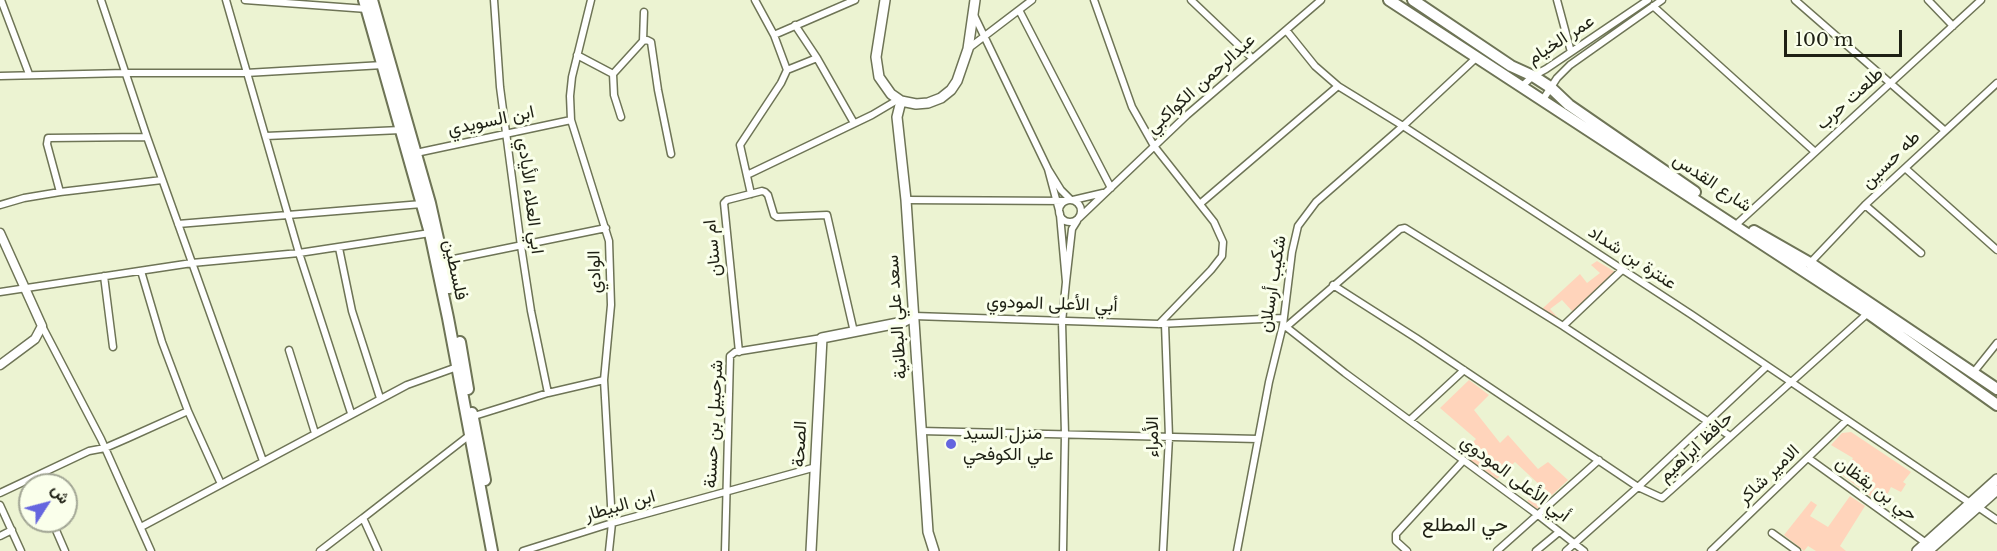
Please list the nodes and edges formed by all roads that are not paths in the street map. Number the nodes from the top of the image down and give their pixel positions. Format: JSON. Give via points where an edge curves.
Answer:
{"nodes":[{"id":1,"x":1,"y":0,"type":"edge"},
{"id":2,"x":101,"y":0,"type":"edge"},
{"id":3,"x":226,"y":0,"type":"edge"},
{"id":4,"x":245,"y":0,"type":"edge"},
{"id":5,"x":494,"y":0,"type":"edge"},
{"id":6,"x":591,"y":0,"type":"edge"},
{"id":7,"x":755,"y":0,"type":"edge"},
{"id":8,"x":855,"y":0,"type":"edge"},
{"id":9,"x":885,"y":0,"type":"edge"},
{"id":10,"x":975,"y":0,"type":"edge"},
{"id":11,"x":1032,"y":0,"type":"edge"},
{"id":12,"x":1094,"y":0,"type":"edge"},
{"id":13,"x":1191,"y":0,"type":"edge"},
{"id":14,"x":1320,"y":0,"type":"edge"},
{"id":15,"x":1389,"y":0,"type":"edge"},
{"id":16,"x":1413,"y":0,"type":"edge"},
{"id":17,"x":1557,"y":0,"type":"edge"},
{"id":18,"x":1648,"y":0,"type":"edge"},
{"id":19,"x":1662,"y":0,"type":"edge"},
{"id":20,"x":1795,"y":0,"type":"edge"},
{"id":21,"x":1928,"y":0,"type":"edge"},
{"id":22,"x":1981,"y":0,"type":"edge"},
{"id":23,"x":369,"y":5,"type":"edge"},
{"id":24,"x":1653,"y":6,"type":"junction"},
{"id":25,"x":1019,"y":10,"type":"junction"},
{"id":26,"x":644,"y":12,"type":"dead end"},
{"id":27,"x":973,"y":15,"type":"junction"},
{"id":28,"x":795,"y":26,"type":"junction"},
{"id":29,"x":1953,"y":26,"type":"junction"},
{"id":30,"x":1286,"y":30,"type":"junction"},
{"id":31,"x":774,"y":35,"type":"junction"},
{"id":32,"x":985,"y":36,"type":"junction"},
{"id":33,"x":643,"y":41,"type":"junction"},
{"id":34,"x":968,"y":49,"type":"junction"},
{"id":35,"x":1571,"y":52,"type":"junction"},
{"id":36,"x":577,"y":55,"type":"junction"},
{"id":37,"x":817,"y":58,"type":"junction"},
{"id":38,"x":1252,"y":58,"type":"junction"},
{"id":39,"x":1476,"y":58,"type":"junction"},
{"id":40,"x":383,"y":65,"type":"junction"},
{"id":41,"x":787,"y":70,"type":"junction"},
{"id":42,"x":126,"y":73,"type":"junction"},
{"id":43,"x":246,"y":73,"type":"junction"},
{"id":44,"x":29,"y":74,"type":"junction"},
{"id":45,"x":613,"y":74,"type":"junction"},
{"id":46,"x":0,"y":76,"type":"edge"},
{"id":47,"x":1533,"y":76,"type":"junction"},
{"id":48,"x":1890,"y":83,"type":"junction"},
{"id":49,"x":1997,"y":83,"type":"edge"},
{"id":50,"x":1338,"y":86,"type":"junction"},
{"id":51,"x":1521,"y":87,"type":"junction"},
{"id":52,"x":1550,"y":87,"type":"junction"},
{"id":53,"x":900,"y":100,"type":"junction"},
{"id":54,"x":1542,"y":100,"type":"junction"},
{"id":55,"x":399,"y":107,"type":"junction"},
{"id":56,"x":621,"y":117,"type":"dead end"},
{"id":57,"x":572,"y":120,"type":"junction"},
{"id":58,"x":854,"y":123,"type":"junction"},
{"id":59,"x":1403,"y":126,"type":"junction"},
{"id":60,"x":402,"y":130,"type":"junction"},
{"id":61,"x":1944,"y":130,"type":"junction"},
{"id":62,"x":506,"y":132,"type":"junction"},
{"id":63,"x":266,"y":136,"type":"junction"},
{"id":64,"x":147,"y":137,"type":"junction"},
{"id":65,"x":1154,"y":146,"type":"junction"},
{"id":66,"x":1814,"y":152,"type":"junction"},
{"id":67,"x":416,"y":153,"type":"junction"},
{"id":68,"x":671,"y":154,"type":"dead end"},
{"id":69,"x":1905,"y":168,"type":"junction"},
{"id":70,"x":1048,"y":169,"type":"junction"},
{"id":71,"x":747,"y":175,"type":"junction"},
{"id":72,"x":162,"y":180,"type":"junction"},
{"id":73,"x":1111,"y":188,"type":"junction"},
{"id":74,"x":60,"y":192,"type":"junction"},
{"id":75,"x":1104,"y":193,"type":"junction"},
{"id":76,"x":751,"y":194,"type":"junction"},
{"id":77,"x":906,"y":200,"type":"junction"},
{"id":78,"x":1070,"y":201,"type":"junction"},
{"id":79,"x":1056,"y":202,"type":"junction"},
{"id":80,"x":1201,"y":203,"type":"junction"},
{"id":81,"x":423,"y":204,"type":"junction"},
{"id":82,"x":0,"y":205,"type":"edge"},
{"id":83,"x":1865,"y":205,"type":"junction"},
{"id":84,"x":288,"y":214,"type":"junction"},
{"id":85,"x":1060,"y":215,"type":"junction"},
{"id":86,"x":1078,"y":219,"type":"junction"},
{"id":87,"x":1739,"y":222,"type":"junction"},
{"id":88,"x":178,"y":224,"type":"junction"},
{"id":89,"x":606,"y":228,"type":"junction"},
{"id":90,"x":0,"y":233,"type":"edge"},
{"id":91,"x":430,"y":233,"type":"junction"},
{"id":92,"x":521,"y":246,"type":"junction"},
{"id":93,"x":339,"y":248,"type":"junction"},
{"id":94,"x":1997,"y":250,"type":"edge"},
{"id":95,"x":299,"y":253,"type":"junction"},
{"id":96,"x":1921,"y":253,"type":"dead end"},
{"id":97,"x":444,"y":261,"type":"junction"},
{"id":98,"x":192,"y":263,"type":"junction"},
{"id":99,"x":1810,"y":263,"type":"junction"},
{"id":100,"x":1622,"y":270,"type":"junction"},
{"id":101,"x":141,"y":271,"type":"junction"},
{"id":102,"x":104,"y":276,"type":"junction"},
{"id":103,"x":1066,"y":282,"type":"junction"},
{"id":104,"x":1333,"y":285,"type":"junction"},
{"id":105,"x":26,"y":290,"type":"junction"},
{"id":106,"x":0,"y":292,"type":"edge"},
{"id":107,"x":1868,"y":313,"type":"junction"},
{"id":108,"x":914,"y":316,"type":"junction"},
{"id":109,"x":1062,"y":322,"type":"junction"},
{"id":110,"x":1284,"y":323,"type":"junction"},
{"id":111,"x":1162,"y":324,"type":"junction"},
{"id":112,"x":42,"y":326,"type":"junction"},
{"id":113,"x":1563,"y":326,"type":"junction"},
{"id":114,"x":854,"y":332,"type":"junction"},
{"id":115,"x":822,"y":338,"type":"junction"},
{"id":116,"x":1997,"y":344,"type":"edge"},
{"id":117,"x":113,"y":347,"type":"dead end"},
{"id":118,"x":289,"y":350,"type":"dead end"},
{"id":119,"x":739,"y":352,"type":"junction"},
{"id":120,"x":0,"y":365,"type":"edge"},
{"id":121,"x":1767,"y":366,"type":"junction"},
{"id":122,"x":457,"y":367,"type":"junction"},
{"id":123,"x":1464,"y":370,"type":"junction"},
{"id":124,"x":1973,"y":373,"type":"junction"},
{"id":125,"x":604,"y":381,"type":"junction"},
{"id":126,"x":1790,"y":381,"type":"junction"},
{"id":127,"x":1997,"y":389,"type":"edge"},
{"id":128,"x":548,"y":393,"type":"junction"},
{"id":129,"x":380,"y":398,"type":"junction"},
{"id":130,"x":1997,"y":405,"type":"edge"},
{"id":131,"x":188,"y":411,"type":"junction"},
{"id":132,"x":351,"y":413,"type":"junction"},
{"id":133,"x":470,"y":417,"type":"junction"},
{"id":134,"x":1410,"y":420,"type":"junction"},
{"id":135,"x":1847,"y":420,"type":"junction"},
{"id":136,"x":1708,"y":422,"type":"junction"},
{"id":137,"x":921,"y":431,"type":"junction"},
{"id":138,"x":315,"y":433,"type":"junction"},
{"id":139,"x":472,"y":433,"type":"junction"},
{"id":140,"x":1065,"y":434,"type":"junction"},
{"id":141,"x":1730,"y":436,"type":"junction"},
{"id":142,"x":1169,"y":437,"type":"junction"},
{"id":143,"x":1258,"y":439,"type":"junction"},
{"id":144,"x":105,"y":448,"type":"junction"},
{"id":145,"x":1808,"y":458,"type":"junction"},
{"id":146,"x":263,"y":460,"type":"junction"},
{"id":147,"x":1599,"y":460,"type":"junction"},
{"id":148,"x":1463,"y":461,"type":"junction"},
{"id":149,"x":816,"y":467,"type":"junction"},
{"id":150,"x":42,"y":473,"type":"edge"},
{"id":151,"x":1997,"y":479,"type":"edge"},
{"id":152,"x":221,"y":484,"type":"junction"},
{"id":153,"x":18,"y":485,"type":"edge"},
{"id":154,"x":1638,"y":487,"type":"junction"},
{"id":155,"x":1997,"y":490,"type":"edge"},
{"id":156,"x":725,"y":491,"type":"junction"},
{"id":157,"x":0,"y":493,"type":"edge"},
{"id":158,"x":0,"y":505,"type":"edge"},
{"id":159,"x":1974,"y":505,"type":"junction"},
{"id":160,"x":1538,"y":515,"type":"junction"},
{"id":161,"x":363,"y":518,"type":"junction"},
{"id":162,"x":1997,"y":520,"type":"edge"},
{"id":163,"x":612,"y":523,"type":"junction"},
{"id":164,"x":141,"y":527,"type":"junction"},
{"id":165,"x":12,"y":530,"type":"junction"},
{"id":166,"x":928,"y":532,"type":"junction"},
{"id":167,"x":1559,"y":532,"type":"junction"},
{"id":168,"x":57,"y":533,"type":"edge"},
{"id":169,"x":1772,"y":533,"type":"dead end"},
{"id":170,"x":0,"y":536,"type":"edge"},
{"id":171,"x":1574,"y":544,"type":"junction"},
{"id":172,"x":1927,"y":547,"type":"edge"},
{"id":173,"x":21,"y":551,"type":"edge"},
{"id":174,"x":65,"y":551,"type":"edge"},
{"id":175,"x":151,"y":551,"type":"edge"},
{"id":176,"x":320,"y":551,"type":"edge"},
{"id":177,"x":378,"y":551,"type":"edge"},
{"id":178,"x":492,"y":551,"type":"edge"},
{"id":179,"x":499,"y":551,"type":"edge"},
{"id":180,"x":523,"y":551,"type":"edge"},
{"id":181,"x":609,"y":551,"type":"edge"},
{"id":182,"x":725,"y":551,"type":"edge"},
{"id":183,"x":811,"y":551,"type":"edge"},
{"id":184,"x":925,"y":551,"type":"edge"},
{"id":185,"x":934,"y":551,"type":"edge"},
{"id":186,"x":1063,"y":551,"type":"edge"},
{"id":187,"x":1163,"y":551,"type":"edge"},
{"id":188,"x":1237,"y":551,"type":"edge"},
{"id":189,"x":1407,"y":551,"type":"edge"},
{"id":190,"x":1497,"y":551,"type":"edge"},
{"id":191,"x":1536,"y":551,"type":"edge"},
{"id":192,"x":1566,"y":551,"type":"edge"},
{"id":193,"x":1584,"y":551,"type":"edge"},
{"id":194,"x":1712,"y":551,"type":"edge"},
{"id":195,"x":1797,"y":551,"type":"edge"},
{"id":196,"x":1917,"y":551,"type":"edge"}],
"edges":[{"from":1,"to":44,"type":"street"},
{"from":2,"to":42,"type":"street"},
{"from":3,"to":43,"type":"street"},
{"from":4,"to":23,"type":"street"},
{"from":5,"to":62,"type":"street","name":"ابي العلاء الأيادي"},
{"from":6,"to":36,"type":"street","name":"الوادي"},
{"from":7,"to":31,"type":"street"},
{"from":8,"to":28,"type":"street"},
{"from":9,"to":53,"type":"main road","via":[[876,66],[885,87]]},
{"from":10,"to":27,"type":"main road"},
{"from":11,"to":25,"type":"street"},
{"from":12,"to":65,"type":"street","via":[[1132,107]]},
{"from":13,"to":38,"type":"street"},
{"from":14,"to":30,"type":"street","name":"عبدالرحمن الكواكبي"},
{"from":15,"to":39,"type":"main road"},
{"from":16,"to":47,"type":"main road","name":"شارع القدس","via":[[1511,66]]},
{"from":17,"to":35,"type":"street"},
{"from":18,"to":35,"type":"street","name":"عمر الخيام"},
{"from":19,"to":24,"type":"street","name":"عمر الخيام"},
{"from":20,"to":48,"type":"street"},
{"from":21,"to":29,"type":"street"},
{"from":22,"to":29,"type":"street","name":"طلعت حرب"},
{"from":23,"to":40,"type":"main road","name":"فلسطين"},
{"from":23,"to":55,"type":"main road","name":"فلسطين"},
{"from":24,"to":52,"type":"street","name":"عمر الخيام","via":[[1570,65]]},
{"from":24,"to":66,"type":"street"},
{"from":25,"to":32,"type":"street"},
{"from":25,"to":73,"type":"street"},
{"from":26,"to":33,"type":"street"},
{"from":27,"to":32,"type":"street"},
{"from":27,"to":34,"type":"main road"},
{"from":28,"to":31,"type":"street"},
{"from":28,"to":37,"type":"street"},
{"from":29,"to":48,"type":"street","name":"طلعت حرب"},
{"from":30,"to":38,"type":"street","name":"عبدالرحمن الكواكبي"},
{"from":30,"to":50,"type":"street","name":"عنترة بن شداد","via":[[1315,66]]},
{"from":31,"to":41,"type":"street"},
{"from":32,"to":34,"type":"street"},
{"from":32,"to":70,"type":"street"},
{"from":33,"to":45,"type":"street"},
{"from":33,"to":68,"type":"street","via":[[651,42]]},
{"from":34,"to":53,"type":"main road","via":[[957,81],[941,98],[916,104]]},
{"from":35,"to":47,"type":"street","name":"عمر الخيام"},
{"from":36,"to":45,"type":"street"},
{"from":36,"to":57,"type":"street","name":"الوادي","via":[[570,96]]},
{"from":37,"to":41,"type":"street"},
{"from":37,"to":58,"type":"street"},
{"from":38,"to":65,"type":"street","name":"عبدالرحمن الكواكبي"},
{"from":39,"to":51,"type":"main road"},
{"from":39,"to":59,"type":"street","name":"شكيب أرسلان"},
{"from":40,"to":43,"type":"street"},
{"from":40,"to":55,"type":"main road","name":"فلسطين"},
{"from":41,"to":71,"type":"street","via":[[740,145]]},
{"from":42,"to":43,"type":"street"},
{"from":42,"to":44,"type":"street"},
{"from":42,"to":64,"type":"street"},
{"from":43,"to":63,"type":"street"},
{"from":44,"to":46,"type":"street"},
{"from":45,"to":56,"type":"street"},
{"from":47,"to":51,"type":"street","name":"عمر الخيام"},
{"from":47,"to":52,"type":"main road","name":"شارع القدس"},
{"from":48,"to":61,"type":"street"},
{"from":48,"to":66,"type":"street","name":"طلعت حرب"},
{"from":49,"to":61,"type":"street","name":"طه حسين"},
{"from":50,"to":59,"type":"street","name":"عنترة بن شداد"},
{"from":50,"to":80,"type":"street"},
{"from":51,"to":54,"type":"main road"},
{"from":52,"to":54,"type":"street","name":"عمر الخيام"},
{"from":52,"to":87,"type":"main road","name":"شارع القدس","via":[[1569,105]]},
{"from":53,"to":58,"type":"street"},
{"from":53,"to":77,"type":"main road","name":"سعد علي البطانية","via":[[897,117]]},
{"from":54,"to":107,"type":"main road"},
{"from":55,"to":60,"type":"main road","name":"فلسطين"},
{"from":55,"to":67,"type":"main road","name":"فلسطين"},
{"from":57,"to":62,"type":"street","name":"ابن السويدي"},
{"from":57,"to":89,"type":"street","name":"الوادي"},
{"from":58,"to":71,"type":"street"},
{"from":59,"to":100,"type":"street","name":"عنترة بن شداد"},
{"from":59,"to":110,"type":"street","name":"شكيب أرسلان","via":[[1304,217],[1294,237]]},
{"from":60,"to":63,"type":"street"},
{"from":60,"to":81,"type":"main road","name":"فلسطين"},
{"from":61,"to":69,"type":"street","name":"طه حسين"},
{"from":62,"to":67,"type":"street","name":"ابن السويدي"},
{"from":62,"to":92,"type":"street","name":"ابي العلاء الأيادي"},
{"from":63,"to":84,"type":"street"},
{"from":64,"to":72,"type":"street"},
{"from":64,"to":74,"type":"street","via":[[48,138]]},
{"from":65,"to":73,"type":"street","name":"عبدالرحمن الكواكبي"},
{"from":65,"to":80,"type":"street"},
{"from":66,"to":87,"type":"street","name":"طلعت حرب"},
{"from":67,"to":97,"type":"main road","name":"فلسطين"},
{"from":69,"to":83,"type":"street","name":"طه حسين"},
{"from":69,"to":94,"type":"street"},
{"from":70,"to":78,"type":"street"},
{"from":70,"to":79,"type":"street"},
{"from":71,"to":76,"type":"street"},
{"from":72,"to":74,"type":"street"},
{"from":72,"to":88,"type":"street"},
{"from":73,"to":75,"type":"street","name":"عبدالرحمن الكواكبي"},
{"from":74,"to":82,"type":"street"},
{"from":75,"to":78,"type":"street","name":"عبدالرحمن الكواكبي"},
{"from":75,"to":86,"type":"street","name":"عبدالرحمن الكواكبي"},
{"from":76,"to":114,"type":"street","via":[[765,192],[777,217],[827,215]]},
{"from":76,"to":119,"type":"street","name":"ام سنان","via":[[727,200],[724,207]]},
{"from":77,"to":79,"type":"street","name":"عبدالرحمن الكواكبي"},
{"from":77,"to":108,"type":"main road","name":"سعد علي البطانية"},
{"from":78,"to":79,"type":"street","name":"عبدالرحمن الكواكبي"},
{"from":78,"to":85,"type":"street","via":[[1060,206]]},
{"from":78,"to":86,"type":"street","via":[[1081,208]]},
{"from":79,"to":85,"type":"street"},
{"from":80,"to":111,"type":"street","via":[[1223,242],[1222,256]]},
{"from":81,"to":84,"type":"street"},
{"from":81,"to":91,"type":"main road","name":"فلسطين"},
{"from":83,"to":96,"type":"street"},
{"from":83,"to":99,"type":"street","name":"طه حسين"},
{"from":84,"to":88,"type":"street"},
{"from":84,"to":95,"type":"street"},
{"from":85,"to":86,"type":"street","via":[[1067,222]]},
{"from":85,"to":103,"type":"street"},
{"from":86,"to":103,"type":"street","via":[[1072,229]]},
{"from":87,"to":99,"type":"main road","name":"شارع القدس"},
{"from":88,"to":98,"type":"street"},
{"from":89,"to":92,"type":"street"},
{"from":89,"to":125,"type":"street","name":"الوادي","via":[[611,305]]},
{"from":90,"to":105,"type":"street"},
{"from":91,"to":93,"type":"street"},
{"from":91,"to":122,"type":"main road","name":"فلسطين"},
{"from":92,"to":97,"type":"street"},
{"from":92,"to":128,"type":"street","name":"ابي العلاء الأيادي"},
{"from":93,"to":95,"type":"street"},
{"from":93,"to":129,"type":"street","via":[[352,311]]},
{"from":95,"to":98,"type":"street"},
{"from":95,"to":132,"type":"street"},
{"from":97,"to":133,"type":"main road","name":"فلسطين"},
{"from":98,"to":101,"type":"street"},
{"from":98,"to":146,"type":"street"},
{"from":99,"to":124,"type":"main road","name":"شارع القدس"},
{"from":100,"to":113,"type":"street"},
{"from":100,"to":121,"type":"street","name":"عنترة بن شداد"},
{"from":101,"to":102,"type":"street"},
{"from":101,"to":131,"type":"street"},
{"from":102,"to":105,"type":"street"},
{"from":102,"to":117,"type":"street"},
{"from":103,"to":109,"type":"street"},
{"from":104,"to":110,"type":"street"},
{"from":104,"to":113,"type":"street","via":[[1405,228]]},
{"from":104,"to":123,"type":"street","name":"حافظ ابراهيم"},
{"from":105,"to":106,"type":"street"},
{"from":105,"to":112,"type":"street"},
{"from":107,"to":126,"type":"street","name":"حافظ ابراهيم"},
{"from":107,"to":130,"type":"main road"},
{"from":108,"to":109,"type":"street","name":"أبي الأعلى المودوي"},
{"from":108,"to":114,"type":"main road","name":"أبي الأعلى المودوي"},
{"from":108,"to":137,"type":"main road","name":"سعد علي البطانية"},
{"from":109,"to":111,"type":"street","name":"أبي الأعلى المودوي"},
{"from":109,"to":140,"type":"street"},
{"from":110,"to":111,"type":"street","name":"أبي الأعلى المودوي"},
{"from":110,"to":134,"type":"street","name":"أبي الأعلى المودوي"},
{"from":110,"to":143,"type":"street","name":"شكيب أرسلان"},
{"from":111,"to":142,"type":"street","name":"الأمراء"},
{"from":112,"to":120,"type":"street","via":[[35,339]]},
{"from":112,"to":144,"type":"street"},
{"from":113,"to":136,"type":"street"},
{"from":114,"to":115,"type":"main road","name":"أبي الأعلى المودوي"},
{"from":115,"to":119,"type":"street","name":"شرحبيل بن حسنة"},
{"from":115,"to":149,"type":"main road","name":"الصحة"},
{"from":116,"to":124,"type":"street"},
{"from":118,"to":138,"type":"street"},
{"from":119,"to":156,"type":"street","name":"شرحبيل بن حسنة","via":[[731,353],[729,359]]},
{"from":121,"to":126,"type":"street","name":"عنترة بن شداد"},
{"from":121,"to":136,"type":"street"},
{"from":122,"to":129,"type":"street"},
{"from":122,"to":133,"type":"main road","name":"فلسطين"},
{"from":123,"to":134,"type":"street"},
{"from":123,"to":147,"type":"street","name":"حافظ ابراهيم"},
{"from":124,"to":127,"type":"main road","name":"شارع القدس"},
{"from":125,"to":128,"type":"street"},
{"from":125,"to":163,"type":"street","name":"الوادي"},
{"from":126,"to":135,"type":"street","name":"عنترة بن شداد"},
{"from":126,"to":141,"type":"street","name":"حافظ ابراهيم"},
{"from":128,"to":133,"type":"street"},
{"from":129,"to":132,"type":"street"},
{"from":131,"to":144,"type":"street"},
{"from":131,"to":152,"type":"street"},
{"from":132,"to":138,"type":"street"},
{"from":133,"to":139,"type":"main road","name":"فلسطين"},
{"from":134,"to":148,"type":"street","name":"أبي الأعلى المودوي"},
{"from":135,"to":145,"type":"street","name":"الامير شاكر"},
{"from":135,"to":159,"type":"street","name":"عنترة بن شداد"},
{"from":136,"to":141,"type":"street"},
{"from":136,"to":154,"type":"street"},
{"from":137,"to":140,"type":"street"},
{"from":137,"to":166,"type":"main road","name":"سعد علي البطانية"},
{"from":138,"to":146,"type":"street"},
{"from":139,"to":161,"type":"street"},
{"from":139,"to":178,"type":"main road","name":"فلسطين"},
{"from":139,"to":179,"type":"main road","name":"فلسطين"},
{"from":140,"to":142,"type":"street"},
{"from":140,"to":186,"type":"street"},
{"from":141,"to":154,"type":"street","name":"حافظ ابراهيم","via":[[1662,498]]},
{"from":142,"to":143,"type":"street"},
{"from":142,"to":187,"type":"street","name":"الأمراء"},
{"from":143,"to":188,"type":"street","name":"شكيب أرسلان"},
{"from":144,"to":150,"type":"street","via":[[88,451]]},
{"from":144,"to":164,"type":"street"},
{"from":145,"to":172,"type":"street","name":"حي بن يقظان"},
{"from":145,"to":194,"type":"street","name":"الامير شاكر"},
{"from":146,"to":152,"type":"street"},
{"from":147,"to":154,"type":"street","name":"حافظ ابراهيم"},
{"from":147,"to":160,"type":"street"},
{"from":148,"to":160,"type":"street","name":"أبي الأعلى المودوي"},
{"from":148,"to":189,"type":"street","via":[[1397,532],[1396,541]]},
{"from":149,"to":156,"type":"street","name":"ابن البيطار"},
{"from":149,"to":183,"type":"main road","name":"الصحة"},
{"from":151,"to":159,"type":"main road"},
{"from":152,"to":164,"type":"street"},
{"from":153,"to":157,"type":"street"},
{"from":154,"to":171,"type":"street"},
{"from":155,"to":159,"type":"main road"},
{"from":156,"to":163,"type":"street","name":"ابن البيطار"},
{"from":156,"to":182,"type":"street","name":"شرحبيل بن حسنة"},
{"from":158,"to":165,"type":"street"},
{"from":159,"to":162,"type":"street","name":"عنترة بن شداد"},
{"from":159,"to":172,"type":"main road"},
{"from":160,"to":167,"type":"street","name":"أبي الأعلى المودوي"},
{"from":160,"to":190,"type":"street"},
{"from":161,"to":176,"type":"street"},
{"from":161,"to":177,"type":"street"},
{"from":163,"to":180,"type":"street","name":"ابن البيطار"},
{"from":163,"to":181,"type":"street","name":"الوادي"},
{"from":164,"to":175,"type":"street"},
{"from":165,"to":170,"type":"street"},
{"from":165,"to":173,"type":"street"},
{"from":166,"to":184,"type":"main road","name":"سعد علي البطانية"},
{"from":166,"to":185,"type":"main road","name":"سعد علي البطانية"},
{"from":167,"to":171,"type":"street","name":"أبي الأعلى المودوي"},
{"from":167,"to":191,"type":"street"},
{"from":168,"to":174,"type":"street"},
{"from":169,"to":195,"type":"street"},
{"from":171,"to":192,"type":"street"},
{"from":171,"to":193,"type":"street","name":"أبي الأعلى المودوي"},
{"from":172,"to":196,"type":"main road"}]}
